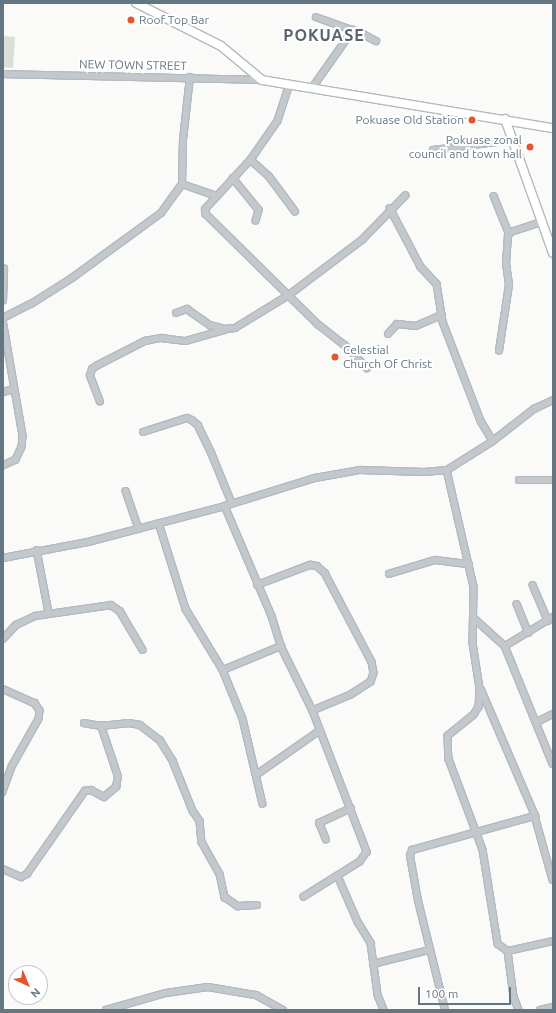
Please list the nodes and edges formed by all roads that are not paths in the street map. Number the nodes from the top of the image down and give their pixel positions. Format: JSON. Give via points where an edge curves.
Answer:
{"nodes":[{"id":1,"x":136,"y":3,"type":"edge"},
{"id":2,"x":316,"y":16,"type":"dead end"},
{"id":3,"x":353,"y":30,"type":"junction"},
{"id":4,"x":376,"y":42,"type":"dead end"},
{"id":5,"x":3,"y":74,"type":"edge"},
{"id":6,"x":190,"y":77,"type":"junction"},
{"id":7,"x":262,"y":80,"type":"junction"},
{"id":8,"x":290,"y":84,"type":"junction"},
{"id":9,"x":312,"y":88,"type":"junction"},
{"id":10,"x":505,"y":119,"type":"junction"},
{"id":11,"x":553,"y":128,"type":"edge"},
{"id":12,"x":512,"y":140,"type":"junction"},
{"id":13,"x":433,"y":150,"type":"dead end"},
{"id":14,"x":251,"y":160,"type":"junction"},
{"id":15,"x":233,"y":178,"type":"junction"},
{"id":16,"x":182,"y":184,"type":"junction"},
{"id":17,"x":216,"y":196,"type":"junction"},
{"id":18,"x":405,"y":196,"type":"dead end"},
{"id":19,"x":494,"y":196,"type":"dead end"},
{"id":20,"x":390,"y":208,"type":"junction"},
{"id":21,"x":295,"y":211,"type":"dead end"},
{"id":22,"x":256,"y":221,"type":"dead end"},
{"id":23,"x":541,"y":222,"type":"junction"},
{"id":24,"x":509,"y":233,"type":"junction"},
{"id":25,"x":550,"y":238,"type":"edge"},
{"id":26,"x":553,"y":253,"type":"edge"},
{"id":27,"x":4,"y":270,"type":"edge"},
{"id":28,"x":289,"y":295,"type":"junction"},
{"id":29,"x":3,"y":301,"type":"edge"},
{"id":30,"x":176,"y":313,"type":"dead end"},
{"id":31,"x":442,"y":315,"type":"junction"},
{"id":32,"x":3,"y":319,"type":"edge"},
{"id":33,"x":225,"y":329,"type":"junction"},
{"id":34,"x":388,"y":334,"type":"dead end"},
{"id":35,"x":499,"y":351,"type":"dead end"},
{"id":36,"x":367,"y":368,"type":"dead end"},
{"id":37,"x":14,"y":389,"type":"junction"},
{"id":38,"x":3,"y":392,"type":"edge"},
{"id":39,"x":553,"y":400,"type":"edge"},
{"id":40,"x":100,"y":402,"type":"dead end"},
{"id":41,"x":143,"y":432,"type":"dead end"},
{"id":42,"x":493,"y":441,"type":"junction"},
{"id":43,"x":3,"y":466,"type":"edge"},
{"id":44,"x":447,"y":470,"type":"junction"},
{"id":45,"x":519,"y":480,"type":"dead end"},
{"id":46,"x":553,"y":480,"type":"edge"},
{"id":47,"x":126,"y":491,"type":"dead end"},
{"id":48,"x":232,"y":503,"type":"junction"},
{"id":49,"x":225,"y":506,"type":"junction"},
{"id":50,"x":159,"y":523,"type":"junction"},
{"id":51,"x":139,"y":529,"type":"junction"},
{"id":52,"x":37,"y":550,"type":"junction"},
{"id":53,"x":3,"y":558,"type":"edge"},
{"id":54,"x":469,"y":564,"type":"junction"},
{"id":55,"x":389,"y":574,"type":"dead end"},
{"id":56,"x":257,"y":584,"type":"junction"},
{"id":57,"x":533,"y":585,"type":"dead end"},
{"id":58,"x":518,"y":604,"type":"dead end"},
{"id":59,"x":49,"y":613,"type":"junction"},
{"id":60,"x":474,"y":618,"type":"junction"},
{"id":61,"x":550,"y":619,"type":"edge"},
{"id":62,"x":529,"y":633,"type":"junction"},
{"id":63,"x":3,"y":639,"type":"edge"},
{"id":64,"x":282,"y":646,"type":"junction"},
{"id":65,"x":505,"y":646,"type":"junction"},
{"id":66,"x":143,"y":650,"type":"dead end"},
{"id":67,"x":223,"y":670,"type":"junction"},
{"id":68,"x":3,"y":689,"type":"edge"},
{"id":69,"x":480,"y":690,"type":"junction"},
{"id":70,"x":313,"y":711,"type":"junction"},
{"id":71,"x":553,"y":714,"type":"edge"},
{"id":72,"x":537,"y":722,"type":"junction"},
{"id":73,"x":84,"y":723,"type":"dead end"},
{"id":74,"x":100,"y":726,"type":"junction"},
{"id":75,"x":319,"y":731,"type":"junction"},
{"id":76,"x":553,"y":764,"type":"edge"},
{"id":77,"x":256,"y":775,"type":"junction"},
{"id":78,"x":3,"y":792,"type":"edge"},
{"id":79,"x":263,"y":804,"type":"dead end"},
{"id":80,"x":351,"y":808,"type":"junction"},
{"id":81,"x":535,"y":816,"type":"junction"},
{"id":82,"x":477,"y":832,"type":"junction"},
{"id":83,"x":326,"y":840,"type":"dead end"},
{"id":84,"x":3,"y":868,"type":"edge"},
{"id":85,"x":338,"y":876,"type":"junction"},
{"id":86,"x":553,"y":880,"type":"edge"},
{"id":87,"x":304,"y":897,"type":"dead end"},
{"id":88,"x":257,"y":905,"type":"dead end"},
{"id":89,"x":553,"y":941,"type":"edge"},
{"id":90,"x":429,"y":950,"type":"junction"},
{"id":91,"x":508,"y":951,"type":"junction"},
{"id":92,"x":373,"y":964,"type":"junction"},
{"id":93,"x":553,"y":1007,"type":"edge"},
{"id":94,"x":106,"y":1010,"type":"edge"},
{"id":95,"x":283,"y":1010,"type":"edge"},
{"id":96,"x":384,"y":1010,"type":"edge"},
{"id":97,"x":445,"y":1010,"type":"edge"},
{"id":98,"x":518,"y":1010,"type":"edge"},
{"id":99,"x":540,"y":1010,"type":"edge"}],
"edges":[{"from":1,"to":7,"type":"street","via":[[221,46]]},
{"from":2,"to":3,"type":"street"},
{"from":3,"to":4,"type":"street"},
{"from":3,"to":9,"type":"street"},
{"from":5,"to":6,"type":"street","name":"NEW TOWN STREET"},
{"from":6,"to":7,"type":"street","name":"NEW TOWN STREET"},
{"from":6,"to":16,"type":"street","via":[[183,140]]},
{"from":7,"to":8,"type":"street"},
{"from":8,"to":9,"type":"street"},
{"from":8,"to":14,"type":"street","via":[[278,121]]},
{"from":9,"to":10,"type":"street"},
{"from":10,"to":11,"type":"street"},
{"from":10,"to":12,"type":"street"},
{"from":12,"to":13,"type":"street"},
{"from":12,"to":23,"type":"street"},
{"from":14,"to":15,"type":"street"},
{"from":14,"to":21,"type":"street","via":[[269,176]]},
{"from":15,"to":17,"type":"street"},
{"from":15,"to":22,"type":"street","via":[[259,210]]},
{"from":16,"to":17,"type":"street"},
{"from":16,"to":32,"type":"street","via":[[156,218],[31,304]]},
{"from":17,"to":28,"type":"street","via":[[206,209],[206,214]]},
{"from":18,"to":20,"type":"street"},
{"from":19,"to":24,"type":"street"},
{"from":20,"to":28,"type":"street","via":[[362,240]]},
{"from":20,"to":31,"type":"street","via":[[421,267],[437,284]]},
{"from":23,"to":24,"type":"street"},
{"from":23,"to":25,"type":"street"},
{"from":24,"to":35,"type":"street","via":[[506,264],[509,285]]},
{"from":25,"to":26,"type":"street"},
{"from":27,"to":29,"type":"street"},
{"from":28,"to":33,"type":"street","via":[[235,328]]},
{"from":28,"to":36,"type":"street"},
{"from":30,"to":33,"type":"street","via":[[187,308],[205,322]]},
{"from":31,"to":34,"type":"street","via":[[416,326],[397,324]]},
{"from":31,"to":42,"type":"street","via":[[481,421]]},
{"from":32,"to":37,"type":"street"},
{"from":33,"to":40,"type":"street","via":[[186,341],[161,338],[145,341],[98,365],[92,369],[90,376]]},
{"from":37,"to":38,"type":"street"},
{"from":37,"to":43,"type":"street","via":[[23,436],[22,447],[16,460]]},
{"from":39,"to":42,"type":"street","via":[[534,409]]},
{"from":41,"to":48,"type":"street","via":[[187,418],[192,420],[198,425],[212,454]]},
{"from":42,"to":44,"type":"street"},
{"from":44,"to":48,"type":"street","via":[[360,470],[285,485]]},
{"from":44,"to":54,"type":"street"},
{"from":45,"to":46,"type":"street"},
{"from":47,"to":51,"type":"street"},
{"from":48,"to":49,"type":"street"},
{"from":49,"to":50,"type":"street"},
{"from":49,"to":56,"type":"street"},
{"from":50,"to":51,"type":"street"},
{"from":50,"to":67,"type":"street","via":[[186,609]]},
{"from":51,"to":52,"type":"street","via":[[88,542]]},
{"from":52,"to":53,"type":"street"},
{"from":52,"to":59,"type":"street"},
{"from":54,"to":55,"type":"street","via":[[435,560]]},
{"from":54,"to":60,"type":"street","via":[[474,587]]},
{"from":56,"to":64,"type":"street"},
{"from":56,"to":70,"type":"street","via":[[310,565],[317,566],[325,573],[372,662],[374,673],[371,682],[352,695]]},
{"from":57,"to":61,"type":"street"},
{"from":58,"to":62,"type":"street"},
{"from":59,"to":63,"type":"street","via":[[16,625]]},
{"from":59,"to":66,"type":"street","via":[[111,605],[120,611]]},
{"from":60,"to":65,"type":"street"},
{"from":60,"to":69,"type":"street","via":[[473,643]]},
{"from":61,"to":62,"type":"street"},
{"from":62,"to":65,"type":"street"},
{"from":64,"to":67,"type":"street"},
{"from":64,"to":70,"type":"street"},
{"from":65,"to":72,"type":"street"},
{"from":67,"to":77,"type":"street","via":[[243,719]]},
{"from":68,"to":78,"type":"street","via":[[35,703],[40,711],[40,719],[12,767]]},
{"from":69,"to":81,"type":"street"},
{"from":69,"to":82,"type":"street","via":[[479,707],[474,715],[448,736],[449,760]]},
{"from":70,"to":75,"type":"street"},
{"from":71,"to":72,"type":"street"},
{"from":72,"to":76,"type":"street"},
{"from":73,"to":74,"type":"street"},
{"from":74,"to":84,"type":"street","via":[[118,777],[116,787],[104,797],[90,790],[85,791],[28,874],[21,877]]},
{"from":74,"to":88,"type":"street","via":[[129,723],[140,725],[160,740],[173,761],[200,822],[202,842],[220,874],[225,898],[238,906]]},
{"from":75,"to":77,"type":"street"},
{"from":75,"to":80,"type":"street"},
{"from":77,"to":79,"type":"street"},
{"from":80,"to":83,"type":"street","via":[[319,823]]},
{"from":80,"to":85,"type":"street","via":[[367,852],[360,862]]},
{"from":81,"to":82,"type":"street"},
{"from":81,"to":86,"type":"street"},
{"from":82,"to":90,"type":"street","via":[[412,850],[418,901]]},
{"from":82,"to":91,"type":"street","via":[[490,883],[498,944]]},
{"from":85,"to":87,"type":"street"},
{"from":85,"to":92,"type":"street","via":[[358,922],[371,943]]},
{"from":89,"to":91,"type":"street"},
{"from":90,"to":92,"type":"street"},
{"from":90,"to":97,"type":"street"},
{"from":91,"to":98,"type":"street"},
{"from":92,"to":96,"type":"street","via":[[378,995]]},
{"from":93,"to":99,"type":"street"},
{"from":94,"to":95,"type":"street","via":[[166,993],[208,987],[256,995]]}]}
